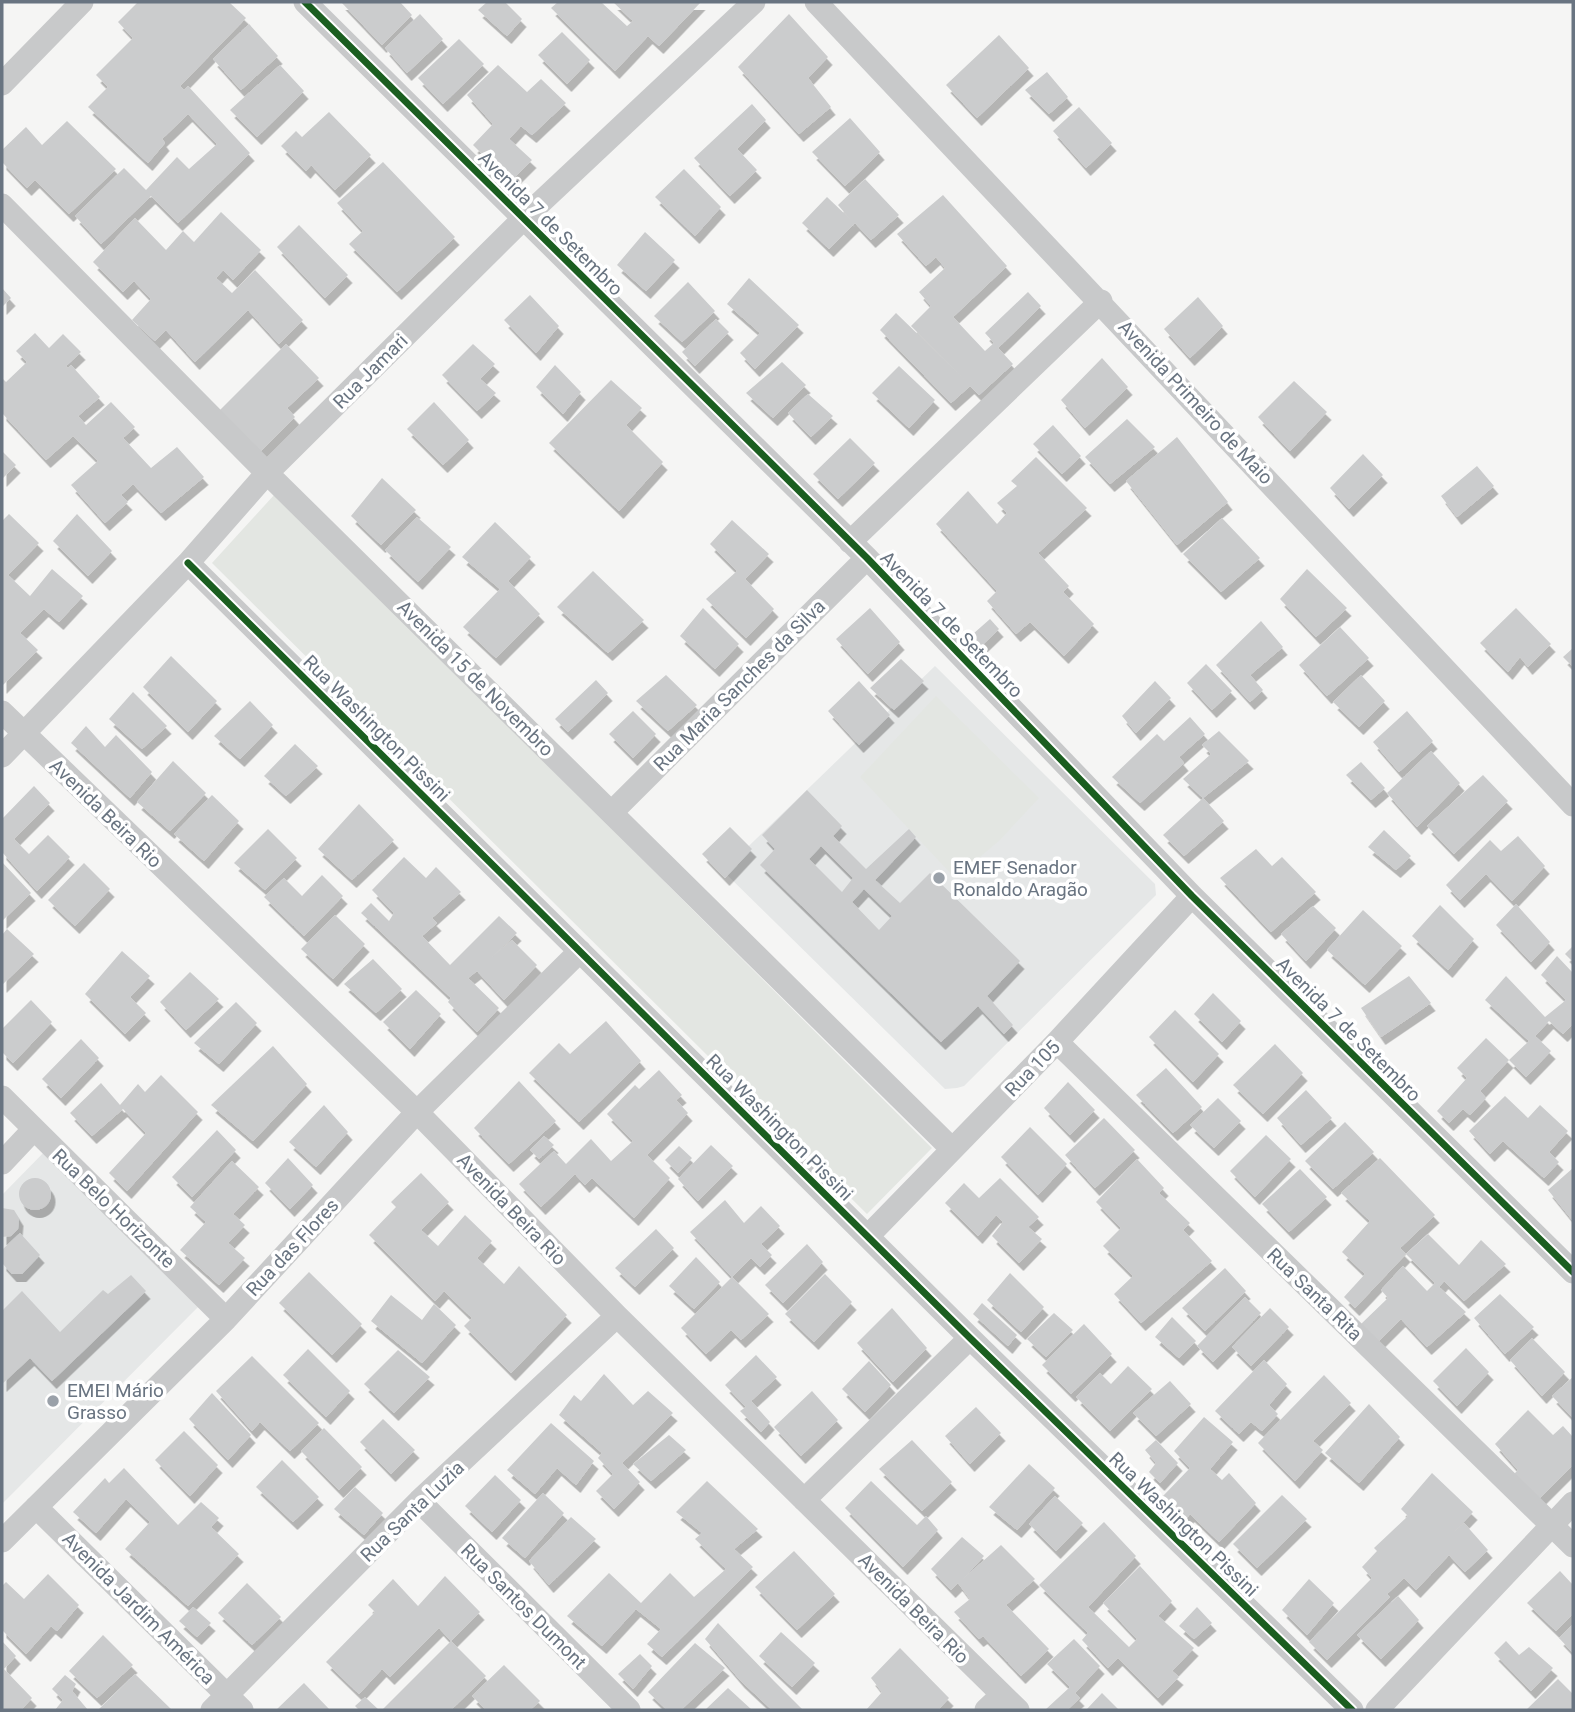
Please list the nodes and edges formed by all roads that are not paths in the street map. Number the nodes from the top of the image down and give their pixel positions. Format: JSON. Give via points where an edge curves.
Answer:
{"nodes":[{"id":1,"x":82,"y":2,"type":"edge"},
{"id":2,"x":305,"y":2,"type":"edge"},
{"id":3,"x":754,"y":2,"type":"edge"},
{"id":4,"x":816,"y":2,"type":"edge"},
{"id":5,"x":2,"y":84,"type":"edge"},
{"id":6,"x":2,"y":205,"type":"edge"},
{"id":7,"x":524,"y":218,"type":"junction"},
{"id":8,"x":1101,"y":301,"type":"junction"},
{"id":9,"x":267,"y":473,"type":"junction"},
{"id":10,"x":850,"y":542,"type":"junction"},
{"id":11,"x":867,"y":558,"type":"junction"},
{"id":12,"x":188,"y":563,"type":"junction"},
{"id":13,"x":2,"y":712,"type":"edge"},
{"id":14,"x":23,"y":733,"type":"junction"},
{"id":15,"x":2,"y":755,"type":"edge"},
{"id":16,"x":1573,"y":805,"type":"edge"},
{"id":17,"x":612,"y":812,"type":"junction"},
{"id":18,"x":1192,"y":897,"type":"junction"},
{"id":19,"x":580,"y":951,"type":"junction"},
{"id":20,"x":1057,"y":1042,"type":"junction"},
{"id":21,"x":2,"y":1097,"type":"edge"},
{"id":22,"x":417,"y":1112,"type":"junction"},
{"id":23,"x":34,"y":1129,"type":"junction"},
{"id":24,"x":952,"y":1149,"type":"junction"},
{"id":25,"x":2,"y":1163,"type":"edge"},
{"id":26,"x":868,"y":1236,"type":"junction"},
{"id":27,"x":1573,"y":1272,"type":"edge"},
{"id":28,"x":617,"y":1316,"type":"junction"},
{"id":29,"x":226,"y":1319,"type":"junction"},
{"id":30,"x":970,"y":1338,"type":"junction"},
{"id":31,"x":804,"y":1500,"type":"junction"},
{"id":32,"x":419,"y":1501,"type":"junction"},
{"id":33,"x":1573,"y":1503,"type":"edge"},
{"id":34,"x":36,"y":1507,"type":"junction"},
{"id":35,"x":1553,"y":1526,"type":"junction"},
{"id":36,"x":2,"y":1541,"type":"edge"},
{"id":37,"x":1573,"y":1546,"type":"edge"},
{"id":38,"x":227,"y":1705,"type":"edge"},
{"id":39,"x":1002,"y":1705,"type":"edge"},
{"id":40,"x":628,"y":1710,"type":"edge"},
{"id":41,"x":1352,"y":1710,"type":"edge"},
{"id":42,"x":1377,"y":1710,"type":"edge"}],
"edges":[{"from":1,"to":5,"type":"street"},
{"from":2,"to":7,"type":"street","name":"Avenida 7 de Setembro"},
{"from":3,"to":7,"type":"street","name":"Rua Jamari"},
{"from":4,"to":8,"type":"street","name":"Avenida Primeiro de Maio"},
{"from":6,"to":9,"type":"street","name":"Avenida 15 de Novembro"},
{"from":7,"to":9,"type":"street","name":"Rua Jamari"},
{"from":7,"to":10,"type":"street","name":"Avenida 7 de Setembro"},
{"from":8,"to":10,"type":"street"},
{"from":8,"to":16,"type":"street","name":"Avenida Primeiro de Maio"},
{"from":9,"to":12,"type":"street","name":"Rua Jamari"},
{"from":9,"to":17,"type":"street","name":"Avenida 15 de Novembro"},
{"from":10,"to":11,"type":"street","name":"Avenida 7 de Setembro"},
{"from":11,"to":17,"type":"street","name":"Rua Maria Sanches da Silva"},
{"from":11,"to":18,"type":"street","name":"Avenida 7 de Setembro"},
{"from":12,"to":14,"type":"street","name":"Rua Jamari"},
{"from":12,"to":19,"type":"street","name":"Rua Washington Pissini"},
{"from":13,"to":14,"type":"street","name":"Avenida Beira Rio"},
{"from":14,"to":15,"type":"street","name":"Rua Jamari"},
{"from":14,"to":22,"type":"street","name":"Avenida Beira Rio"},
{"from":17,"to":24,"type":"street","name":"Avenida 15 de Novembro"},
{"from":18,"to":20,"type":"street","name":"Rua 105"},
{"from":18,"to":27,"type":"street","name":"Avenida 7 de Setembro"},
{"from":19,"to":22,"type":"street","name":"Rua das Flores"},
{"from":19,"to":26,"type":"street","name":"Rua Washington Pissini"},
{"from":20,"to":24,"type":"street","name":"Rua 105"},
{"from":20,"to":35,"type":"street","name":"Rua Santa Rita"},
{"from":21,"to":23,"type":"street","name":"Rua Belo Horizonte"},
{"from":22,"to":28,"type":"street","name":"Avenida Beira Rio"},
{"from":22,"to":29,"type":"street","name":"Rua das Flores"},
{"from":23,"to":25,"type":"street"},
{"from":23,"to":29,"type":"street","name":"Rua Belo Horizonte"},
{"from":24,"to":26,"type":"street","name":"Rua 105"},
{"from":26,"to":30,"type":"street","name":"Rua Washington Pissini"},
{"from":28,"to":31,"type":"street","name":"Avenida Beira Rio"},
{"from":28,"to":32,"type":"street","name":"Rua Santa Luzia"},
{"from":29,"to":34,"type":"street","name":"Rua das Flores"},
{"from":30,"to":31,"type":"street"},
{"from":30,"to":41,"type":"street","name":"Rua Washington Pissini"},
{"from":31,"to":39,"type":"street","name":"Avenida Beira Rio"},
{"from":32,"to":38,"type":"street","name":"Rua Santa Luzia"},
{"from":32,"to":40,"type":"street","name":"Rua Santos Dumont"},
{"from":33,"to":35,"type":"street"},
{"from":34,"to":36,"type":"street","name":"Rua das Flores"},
{"from":34,"to":38,"type":"street","name":"Avenida Jardim América"},
{"from":35,"to":37,"type":"street","name":"Rua Santa Rita"},
{"from":35,"to":42,"type":"street"}]}
